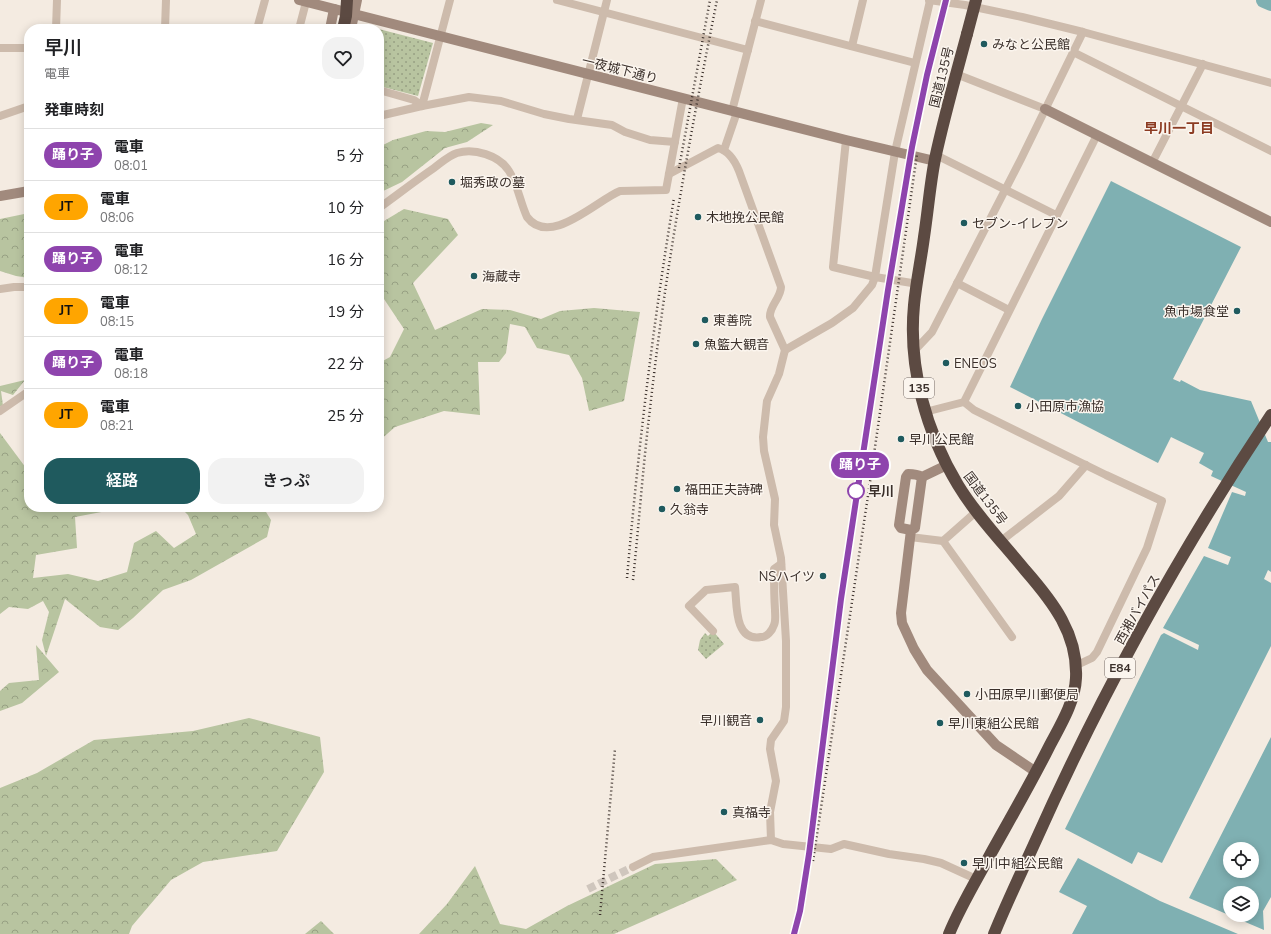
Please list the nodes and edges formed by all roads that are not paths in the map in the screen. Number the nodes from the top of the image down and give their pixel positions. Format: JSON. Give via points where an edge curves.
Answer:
{"nodes":[{"id":1,"x":57,"y":0,"type":"edge"},
{"id":2,"x":166,"y":0,"type":"edge"},
{"id":3,"x":265,"y":0,"type":"edge"},
{"id":4,"x":347,"y":0,"type":"edge"},
{"id":5,"x":357,"y":0,"type":"edge"},
{"id":6,"x":450,"y":0,"type":"edge"},
{"id":7,"x":556,"y":0,"type":"edge"},
{"id":8,"x":607,"y":0,"type":"edge"},
{"id":9,"x":761,"y":0,"type":"edge"},
{"id":10,"x":863,"y":0,"type":"edge"},
{"id":11,"x":929,"y":0,"type":"edge"},
{"id":12,"x":976,"y":0,"type":"edge"},
{"id":13,"x":302,"y":1,"type":"edge"},
{"id":14,"x":338,"y":5,"type":"edge"},
{"id":15,"x":604,"y":12,"type":"junction"},
{"id":16,"x":354,"y":14,"type":"junction"},
{"id":17,"x":755,"y":21,"type":"junction"},
{"id":18,"x":56,"y":24,"type":"edge"},
{"id":19,"x":165,"y":24,"type":"edge"},
{"id":20,"x":258,"y":24,"type":"edge"},
{"id":21,"x":300,"y":24,"type":"edge"},
{"id":22,"x":332,"y":24,"type":"edge"},
{"id":23,"x":338,"y":24,"type":"edge"},
{"id":24,"x":344,"y":24,"type":"edge"},
{"id":25,"x":352,"y":24,"type":"edge"},
{"id":26,"x":1083,"y":32,"type":"junction"},
{"id":27,"x":441,"y":37,"type":"junction"},
{"id":28,"x":852,"y":46,"type":"junction"},
{"id":29,"x":0,"y":48,"type":"edge"},
{"id":30,"x":24,"y":48,"type":"edge"},
{"id":31,"x":748,"y":50,"type":"junction"},
{"id":32,"x":1073,"y":52,"type":"junction"},
{"id":33,"x":915,"y":63,"type":"junction"},
{"id":34,"x":1203,"y":64,"type":"junction"},
{"id":35,"x":588,"y":74,"type":"junction"},
{"id":36,"x":956,"y":74,"type":"junction"},
{"id":37,"x":1271,"y":83,"type":"edge"},
{"id":38,"x":384,"y":91,"type":"edge"},
{"id":39,"x":683,"y":98,"type":"junction"},
{"id":40,"x":422,"y":106,"type":"junction"},
{"id":41,"x":1182,"y":106,"type":"junction"},
{"id":42,"x":24,"y":108,"type":"edge"},
{"id":43,"x":1045,"y":109,"type":"junction"},
{"id":44,"x":734,"y":111,"type":"junction"},
{"id":45,"x":384,"y":115,"type":"edge"},
{"id":46,"x":0,"y":116,"type":"edge"},
{"id":47,"x":577,"y":120,"type":"junction"},
{"id":48,"x":1097,"y":135,"type":"junction"},
{"id":49,"x":846,"y":140,"type":"junction"},
{"id":50,"x":675,"y":142,"type":"junction"},
{"id":51,"x":724,"y":150,"type":"junction"},
{"id":52,"x":1271,"y":151,"type":"edge"},
{"id":53,"x":895,"y":152,"type":"junction"},
{"id":54,"x":936,"y":158,"type":"junction"},
{"id":55,"x":1152,"y":163,"type":"junction"},
{"id":56,"x":669,"y":174,"type":"junction"},
{"id":57,"x":1005,"y":190,"type":"junction"},
{"id":58,"x":24,"y":192,"type":"edge"},
{"id":59,"x":0,"y":196,"type":"edge"},
{"id":60,"x":384,"y":204,"type":"edge"},
{"id":61,"x":1056,"y":214,"type":"junction"},
{"id":62,"x":1271,"y":222,"type":"edge"},
{"id":63,"x":875,"y":277,"type":"junction"},
{"id":64,"x":918,"y":284,"type":"junction"},
{"id":65,"x":957,"y":284,"type":"junction"},
{"id":66,"x":24,"y":287,"type":"edge"},
{"id":67,"x":0,"y":289,"type":"edge"},
{"id":68,"x":1009,"y":310,"type":"junction"},
{"id":69,"x":785,"y":350,"type":"junction"},
{"id":70,"x":914,"y":351,"type":"junction"},
{"id":71,"x":24,"y":394,"type":"edge"},
{"id":72,"x":964,"y":402,"type":"junction"},
{"id":73,"x":0,"y":411,"type":"edge"},
{"id":74,"x":925,"y":412,"type":"junction"},
{"id":75,"x":1271,"y":415,"type":"edge"},
{"id":76,"x":1271,"y":424,"type":"edge"},
{"id":77,"x":947,"y":465,"type":"junction"},
{"id":78,"x":1086,"y":466,"type":"junction"},
{"id":79,"x":922,"y":477,"type":"junction"},
{"id":80,"x":977,"y":512,"type":"junction"},
{"id":81,"x":910,"y":534,"type":"junction"},
{"id":82,"x":943,"y":541,"type":"junction"},
{"id":83,"x":1001,"y":541,"type":"junction"},
{"id":84,"x":781,"y":564,"type":"junction"},
{"id":85,"x":713,"y":631,"type":"dead end"},
{"id":86,"x":1012,"y":637,"type":"dead end"},
{"id":87,"x":1077,"y":665,"type":"junction"},
{"id":88,"x":1036,"y":772,"type":"junction"},
{"id":89,"x":771,"y":840,"type":"junction"},
{"id":90,"x":633,"y":867,"type":"tunnel mouth"},
{"id":91,"x":976,"y":879,"type":"junction"},
{"id":92,"x":949,"y":934,"type":"edge"},
{"id":93,"x":994,"y":934,"type":"edge"},
{"id":94,"x":999,"y":934,"type":"edge"}],
"edges":[{"from":1,"to":18,"type":"street"},
{"from":2,"to":19,"type":"street"},
{"from":3,"to":20,"type":"street"},
{"from":4,"to":24,"type":"highway","bridge":true},
{"from":5,"to":16,"type":"street"},
{"from":6,"to":27,"type":"street"},
{"from":7,"to":15,"type":"street"},
{"from":8,"to":15,"type":"street"},
{"from":9,"to":17,"type":"street"},
{"from":10,"to":28,"type":"street"},
{"from":11,"to":26,"type":"street","via":[[966,5]]},
{"from":11,"to":33,"type":"street"},
{"from":12,"to":36,"type":"highway","name":"国道135号","number":"135","bridge":true},
{"from":13,"to":14,"type":"street","name":"一夜城下通り"},
{"from":13,"to":21,"type":"street"},
{"from":14,"to":16,"type":"street","name":"一夜城下通り"},
{"from":14,"to":22,"type":"street"},
{"from":14,"to":23,"type":"highway"},
{"from":15,"to":31,"type":"street"},
{"from":15,"to":35,"type":"street"},
{"from":16,"to":25,"type":"street"},
{"from":16,"to":27,"type":"street","name":"一夜城下通り"},
{"from":17,"to":28,"type":"street"},
{"from":17,"to":31,"type":"street"},
{"from":26,"to":32,"type":"street"},
{"from":26,"to":34,"type":"street"},
{"from":27,"to":35,"type":"street","name":"一夜城下通り"},
{"from":27,"to":40,"type":"street"},
{"from":28,"to":33,"type":"street"},
{"from":29,"to":30,"type":"street"},
{"from":31,"to":44,"type":"street"},
{"from":32,"to":41,"type":"street"},
{"from":32,"to":43,"type":"street"},
{"from":33,"to":53,"type":"street"},
{"from":34,"to":37,"type":"street"},
{"from":34,"to":41,"type":"street"},
{"from":35,"to":39,"type":"street","name":"一夜城下通り"},
{"from":35,"to":47,"type":"street"},
{"from":36,"to":43,"type":"street"},
{"from":36,"to":54,"type":"highway","name":"国道135号","number":"135"},
{"from":38,"to":40,"type":"street","via":[[414,100]]},
{"from":39,"to":44,"type":"street","name":"一夜城下通り"},
{"from":39,"to":50,"type":"street"},
{"from":40,"to":45,"type":"street"},
{"from":40,"to":47,"type":"street","via":[[469,97],[501,101],[544,114]]},
{"from":41,"to":52,"type":"street"},
{"from":41,"to":55,"type":"street"},
{"from":42,"to":46,"type":"street"},
{"from":43,"to":48,"type":"street"},
{"from":43,"to":57,"type":"street"},
{"from":44,"to":49,"type":"street","name":"一夜城下通り"},
{"from":44,"to":51,"type":"street"},
{"from":47,"to":50,"type":"street","via":[[612,125],[650,140]]},
{"from":48,"to":55,"type":"street"},
{"from":48,"to":61,"type":"street"},
{"from":49,"to":53,"type":"street","name":"一夜城下通り"},
{"from":49,"to":63,"type":"street","via":[[833,267]]},
{"from":50,"to":56,"type":"street"},
{"from":51,"to":56,"type":"street","via":[[718,148]]},
{"from":51,"to":69,"type":"street","via":[[736,163],[781,287],[781,292],[769,312]]},
{"from":53,"to":54,"type":"street","name":"一夜城下通り"},
{"from":53,"to":63,"type":"street"},
{"from":54,"to":57,"type":"street"},
{"from":54,"to":64,"type":"highway","name":"国道135号","number":"135"},
{"from":55,"to":62,"type":"street"},
{"from":56,"to":60,"type":"street","via":[[666,190],[620,191],[567,222],[558,226],[542,226],[527,217],[514,179],[504,164],[486,154],[465,152],[450,157]]},
{"from":57,"to":61,"type":"street"},
{"from":57,"to":65,"type":"street"},
{"from":58,"to":59,"type":"street"},
{"from":61,"to":68,"type":"street"},
{"from":63,"to":64,"type":"street"},
{"from":63,"to":69,"type":"street","via":[[872,285],[853,308]]},
{"from":64,"to":70,"type":"highway","name":"国道135号","number":"135","via":[[914,305]]},
{"from":65,"to":68,"type":"street"},
{"from":65,"to":70,"type":"street","via":[[932,332]]},
{"from":66,"to":67,"type":"street"},
{"from":68,"to":72,"type":"street"},
{"from":69,"to":84,"type":"street","via":[[779,374],[767,401],[762,437],[775,499],[774,525]]},
{"from":70,"to":74,"type":"highway","name":"国道135号","number":"135"},
{"from":71,"to":73,"type":"street"},
{"from":72,"to":74,"type":"street"},
{"from":72,"to":78,"type":"street","via":[[974,410]]},
{"from":74,"to":77,"type":"highway","name":"国道135号","number":"135"},
{"from":75,"to":93,"type":"highway","name":"西湘バイパス","number":"E84","via":[[1212,508],[1108,689],[1060,786]]},
{"from":76,"to":94,"type":"highway","name":"西湘バイパス","number":"E84","via":[[1164,598],[1111,696],[1062,794]]},
{"from":77,"to":79,"type":"street"},
{"from":77,"to":80,"type":"highway","name":"国道135号","number":"135"},
{"from":78,"to":83,"type":"street","via":[[1059,496]]},
{"from":78,"to":87,"type":"street","via":[[1162,501],[1147,548],[1097,652],[1092,658]]},
{"from":79,"to":81,"type":"street","via":[[915,528]]},
{"from":79,"to":81,"type":"street","via":[[908,474],[906,477],[899,525]]},
{"from":80,"to":82,"type":"street"},
{"from":80,"to":83,"type":"highway","name":"国道135号","number":"135"},
{"from":81,"to":82,"type":"street"},
{"from":81,"to":88,"type":"street","via":[[901,613],[902,623],[914,649],[927,670],[996,745]]},
{"from":82,"to":86,"type":"street"},
{"from":83,"to":87,"type":"highway","name":"国道135号","number":"135","via":[[1047,594],[1062,617]]},
{"from":84,"to":85,"type":"street","via":[[774,569],[775,624],[768,634],[756,638],[743,632],[739,621],[735,587],[706,590],[689,606]]},
{"from":84,"to":89,"type":"street","via":[[786,641],[786,707],[784,721],[771,740],[770,749],[776,781],[770,812]]},
{"from":87,"to":88,"type":"highway","name":"国道135号","number":"135","via":[[1072,700]]},
{"from":88,"to":91,"type":"highway","name":"国道135号","number":"135"},
{"from":89,"to":90,"type":"street","via":[[653,857]]},
{"from":89,"to":91,"type":"street","via":[[783,844],[831,848],[844,844],[924,859],[941,863]]},
{"from":91,"to":92,"type":"highway","name":"国道135号","number":"135"}]}
